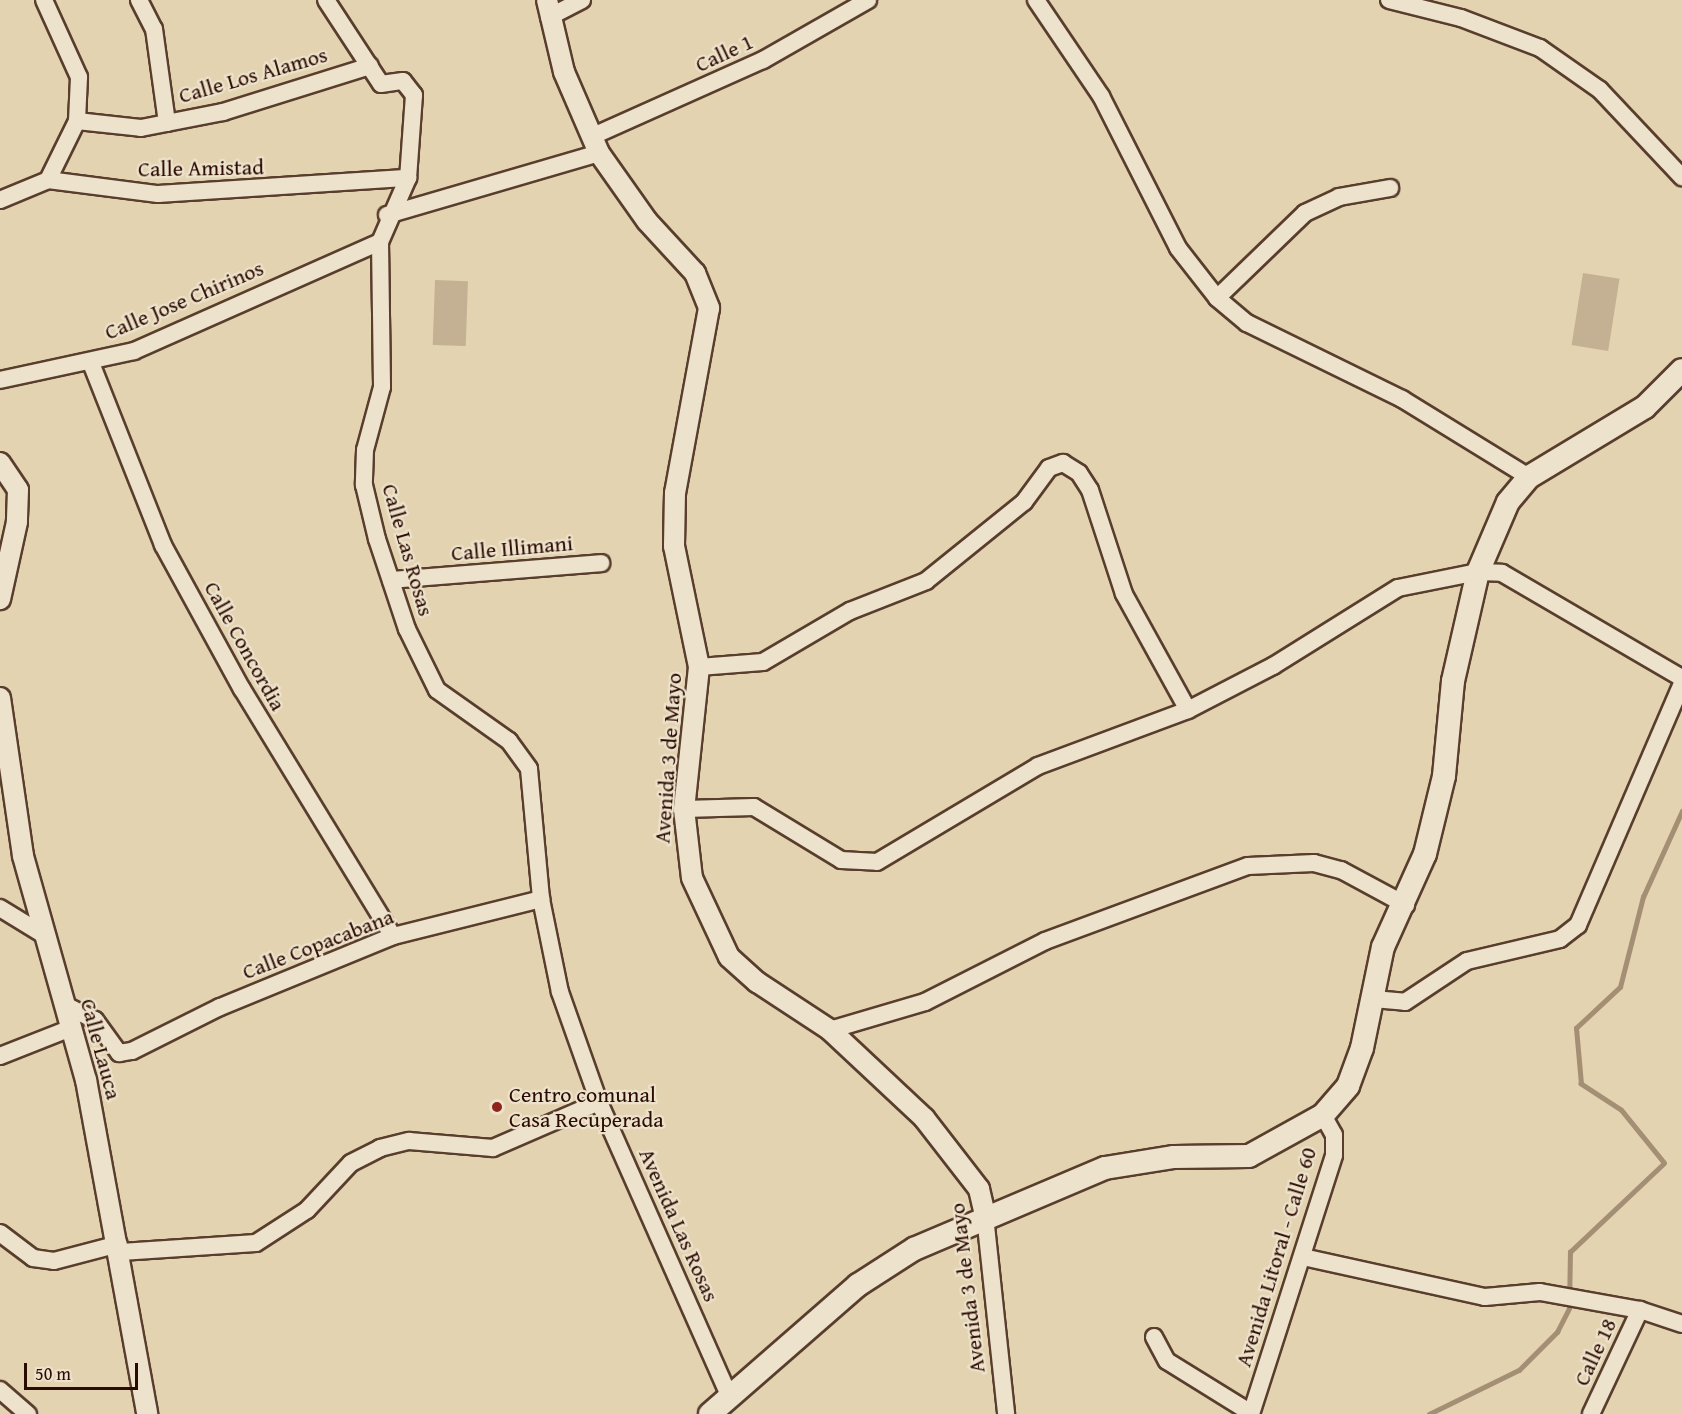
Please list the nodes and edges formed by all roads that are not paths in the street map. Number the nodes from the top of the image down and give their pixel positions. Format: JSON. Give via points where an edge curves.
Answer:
{"nodes":[{"id":1,"x":44,"y":0,"type":"edge"},
{"id":2,"x":140,"y":0,"type":"edge"},
{"id":3,"x":326,"y":0,"type":"edge"},
{"id":4,"x":582,"y":0,"type":"edge"},
{"id":5,"x":868,"y":0,"type":"edge"},
{"id":6,"x":1036,"y":0,"type":"edge"},
{"id":7,"x":1389,"y":0,"type":"edge"},
{"id":8,"x":548,"y":9,"type":"edge"},
{"id":9,"x":370,"y":66,"type":"junction"},
{"id":10,"x":77,"y":121,"type":"junction"},
{"id":11,"x":166,"y":123,"type":"junction"},
{"id":12,"x":596,"y":145,"type":"junction"},
{"id":13,"x":1682,"y":177,"type":"edge"},
{"id":14,"x":408,"y":178,"type":"junction"},
{"id":15,"x":48,"y":180,"type":"junction"},
{"id":16,"x":1389,"y":188,"type":"dead end"},
{"id":17,"x":0,"y":200,"type":"edge"},
{"id":18,"x":387,"y":215,"type":"junction"},
{"id":19,"x":380,"y":242,"type":"junction"},
{"id":20,"x":1217,"y":298,"type":"junction"},
{"id":21,"x":91,"y":363,"type":"junction"},
{"id":22,"x":1682,"y":370,"type":"edge"},
{"id":23,"x":0,"y":380,"type":"edge"},
{"id":24,"x":0,"y":463,"type":"edge"},
{"id":25,"x":1529,"y":477,"type":"junction"},
{"id":26,"x":601,"y":563,"type":"dead end"},
{"id":27,"x":1478,"y":572,"type":"junction"},
{"id":28,"x":391,"y":580,"type":"junction"},
{"id":29,"x":0,"y":599,"type":"edge"},
{"id":30,"x":699,"y":667,"type":"junction"},
{"id":31,"x":1682,"y":678,"type":"edge"},
{"id":32,"x":1682,"y":684,"type":"edge"},
{"id":33,"x":0,"y":698,"type":"edge"},
{"id":34,"x":1188,"y":710,"type":"junction"},
{"id":35,"x":684,"y":809,"type":"junction"},
{"id":36,"x":541,"y":898,"type":"junction"},
{"id":37,"x":1406,"y":905,"type":"junction"},
{"id":38,"x":0,"y":908,"type":"edge"},
{"id":39,"x":44,"y":935,"type":"junction"},
{"id":40,"x":393,"y":936,"type":"junction"},
{"id":41,"x":1373,"y":999,"type":"junction"},
{"id":42,"x":65,"y":1005,"type":"junction"},
{"id":43,"x":71,"y":1028,"type":"junction"},
{"id":44,"x":830,"y":1030,"type":"junction"},
{"id":45,"x":0,"y":1056,"type":"edge"},
{"id":46,"x":599,"y":1102,"type":"junction"},
{"id":47,"x":1323,"y":1115,"type":"junction"},
{"id":48,"x":984,"y":1216,"type":"junction"},
{"id":49,"x":0,"y":1233,"type":"edge"},
{"id":50,"x":120,"y":1248,"type":"junction"},
{"id":51,"x":1303,"y":1257,"type":"junction"},
{"id":52,"x":1640,"y":1310,"type":"junction"},
{"id":53,"x":1682,"y":1324,"type":"edge"},
{"id":54,"x":1154,"y":1337,"type":"dead end"},
{"id":55,"x":0,"y":1390,"type":"edge"},
{"id":56,"x":730,"y":1397,"type":"junction"},
{"id":57,"x":1251,"y":1413,"type":"edge"},
{"id":58,"x":28,"y":1414,"type":"edge"},
{"id":59,"x":147,"y":1414,"type":"edge"},
{"id":60,"x":710,"y":1414,"type":"edge"},
{"id":61,"x":1006,"y":1414,"type":"edge"},
{"id":62,"x":1591,"y":1414,"type":"edge"}],
"edges":[{"from":1,"to":10,"type":"street","via":[[79,77]]},
{"from":2,"to":11,"type":"street","via":[[154,29]]},
{"from":3,"to":9,"type":"street","name":"Calle Las Rosas"},
{"from":4,"to":8,"type":"street"},
{"from":5,"to":12,"type":"street","name":"Calle 1","via":[[763,60]]},
{"from":6,"to":20,"type":"street","via":[[1101,96],[1178,248]]},
{"from":7,"to":13,"type":"street","via":[[1461,18],[1540,48],[1600,90]]},
{"from":8,"to":12,"type":"street","name":"Avenida 3 de Mayo","via":[[564,72]]},
{"from":9,"to":11,"type":"street","name":"Calle Los Alamos","via":[[223,112]]},
{"from":9,"to":14,"type":"street","name":"Calle Las Rosas","via":[[381,84],[403,81],[414,95]]},
{"from":10,"to":11,"type":"street","name":"Calle Los Alamos","via":[[124,128]]},
{"from":10,"to":15,"type":"street"},
{"from":12,"to":18,"type":"street","name":"Calle 1"},
{"from":12,"to":30,"type":"street","name":"Avenida 3 de Mayo","via":[[647,221],[695,273],[709,308],[675,493],[674,546]]},
{"from":14,"to":15,"type":"street","name":"Calle Amistad","via":[[158,194]]},
{"from":14,"to":18,"type":"street","name":"Calle Las Rosas"},
{"from":15,"to":17,"type":"street","name":"Calle Amistad"},
{"from":16,"to":20,"type":"street","via":[[1339,197],[1305,213]]},
{"from":18,"to":19,"type":"street","name":"Calle Las Rosas"},
{"from":19,"to":21,"type":"street","name":"Calle Jose Chirinos","via":[[162,339]]},
{"from":19,"to":28,"type":"street","name":"Calle Las Rosas","via":[[382,387],[365,450],[364,485]]},
{"from":20,"to":25,"type":"street","via":[[1247,322],[1402,399]]},
{"from":21,"to":23,"type":"street","name":"Calle Jose Chirinos"},
{"from":21,"to":40,"type":"street","name":"Calle Concordia","via":[[163,545],[242,689]]},
{"from":22,"to":25,"type":"main road","via":[[1645,407]]},
{"from":24,"to":29,"type":"street","via":[[18,490],[17,522]]},
{"from":25,"to":27,"type":"main road","via":[[1509,502]]},
{"from":26,"to":28,"type":"street","name":"Calle Illimani"},
{"from":27,"to":31,"type":"street","via":[[1502,573]]},
{"from":27,"to":34,"type":"street","via":[[1398,588],[1273,666]]},
{"from":27,"to":37,"type":"main road","via":[[1453,681],[1436,817]]},
{"from":28,"to":36,"type":"street","name":"Calle Las Rosas","via":[[437,690],[509,741],[530,769]]},
{"from":30,"to":34,"type":"street","via":[[763,662],[850,611],[926,581],[1024,502],[1049,468],[1063,464],[1079,473],[1090,490],[1124,594]]},
{"from":30,"to":35,"type":"street","name":"Avenida 3 de Mayo"},
{"from":32,"to":41,"type":"street","via":[[1578,925],[1560,939],[1467,961],[1405,1002]]},
{"from":33,"to":39,"type":"street","name":"Calle Lauca","via":[[11,798]]},
{"from":34,"to":35,"type":"street","via":[[1038,766],[877,861],[841,860],[754,807]]},
{"from":35,"to":44,"type":"street","name":"Avenida 3 de Mayo","via":[[692,879],[729,957],[757,982]]},
{"from":36,"to":40,"type":"street","name":"Calle Copacabana"},
{"from":36,"to":46,"type":"street","name":"Avenida Las Rosas","via":[[560,992]]},
{"from":37,"to":41,"type":"main road","via":[[1383,947]]},
{"from":37,"to":44,"type":"street","via":[[1341,870],[1314,863],[1248,866],[1045,940],[925,1002]]},
{"from":38,"to":39,"type":"street"},
{"from":39,"to":42,"type":"street","name":"Calle Lauca"},
{"from":40,"to":42,"type":"street","name":"Calle Copacabana","via":[[119,1053],[96,1020],[79,1007]]},
{"from":41,"to":47,"type":"main road","via":[[1348,1086]]},
{"from":42,"to":43,"type":"street","name":"Calle Lauca"},
{"from":43,"to":45,"type":"street"},
{"from":43,"to":50,"type":"street","name":"Calle Lauca"},
{"from":44,"to":48,"type":"street","name":"Avenida 3 de Mayo","via":[[930,1126],[979,1189]]},
{"from":46,"to":50,"type":"street","via":[[493,1148],[409,1141],[380,1148],[351,1163],[307,1210],[256,1243]]},
{"from":46,"to":56,"type":"street","name":"Avenida Las Rosas"},
{"from":47,"to":48,"type":"main road","via":[[1249,1156],[1174,1157],[1105,1168]]},
{"from":47,"to":51,"type":"street","name":"Avenida Litoral - Calle 60","via":[[1335,1136],[1334,1155]]},
{"from":48,"to":56,"type":"main road","via":[[914,1249],[858,1285]]},
{"from":48,"to":61,"type":"street","name":"Avenida 3 de Mayo"},
{"from":49,"to":50,"type":"street","via":[[33,1258],[54,1261]]},
{"from":50,"to":59,"type":"street","name":"Calle Lauca"},
{"from":51,"to":52,"type":"street","via":[[1485,1297],[1558,1295]]},
{"from":51,"to":57,"type":"street","name":"Avenida Litoral - Calle 60"},
{"from":52,"to":53,"type":"street"},
{"from":52,"to":62,"type":"street","name":"Calle 18"},
{"from":54,"to":57,"type":"street","via":[[1167,1362]]},
{"from":55,"to":58,"type":"street"},
{"from":56,"to":60,"type":"main road"}]}
